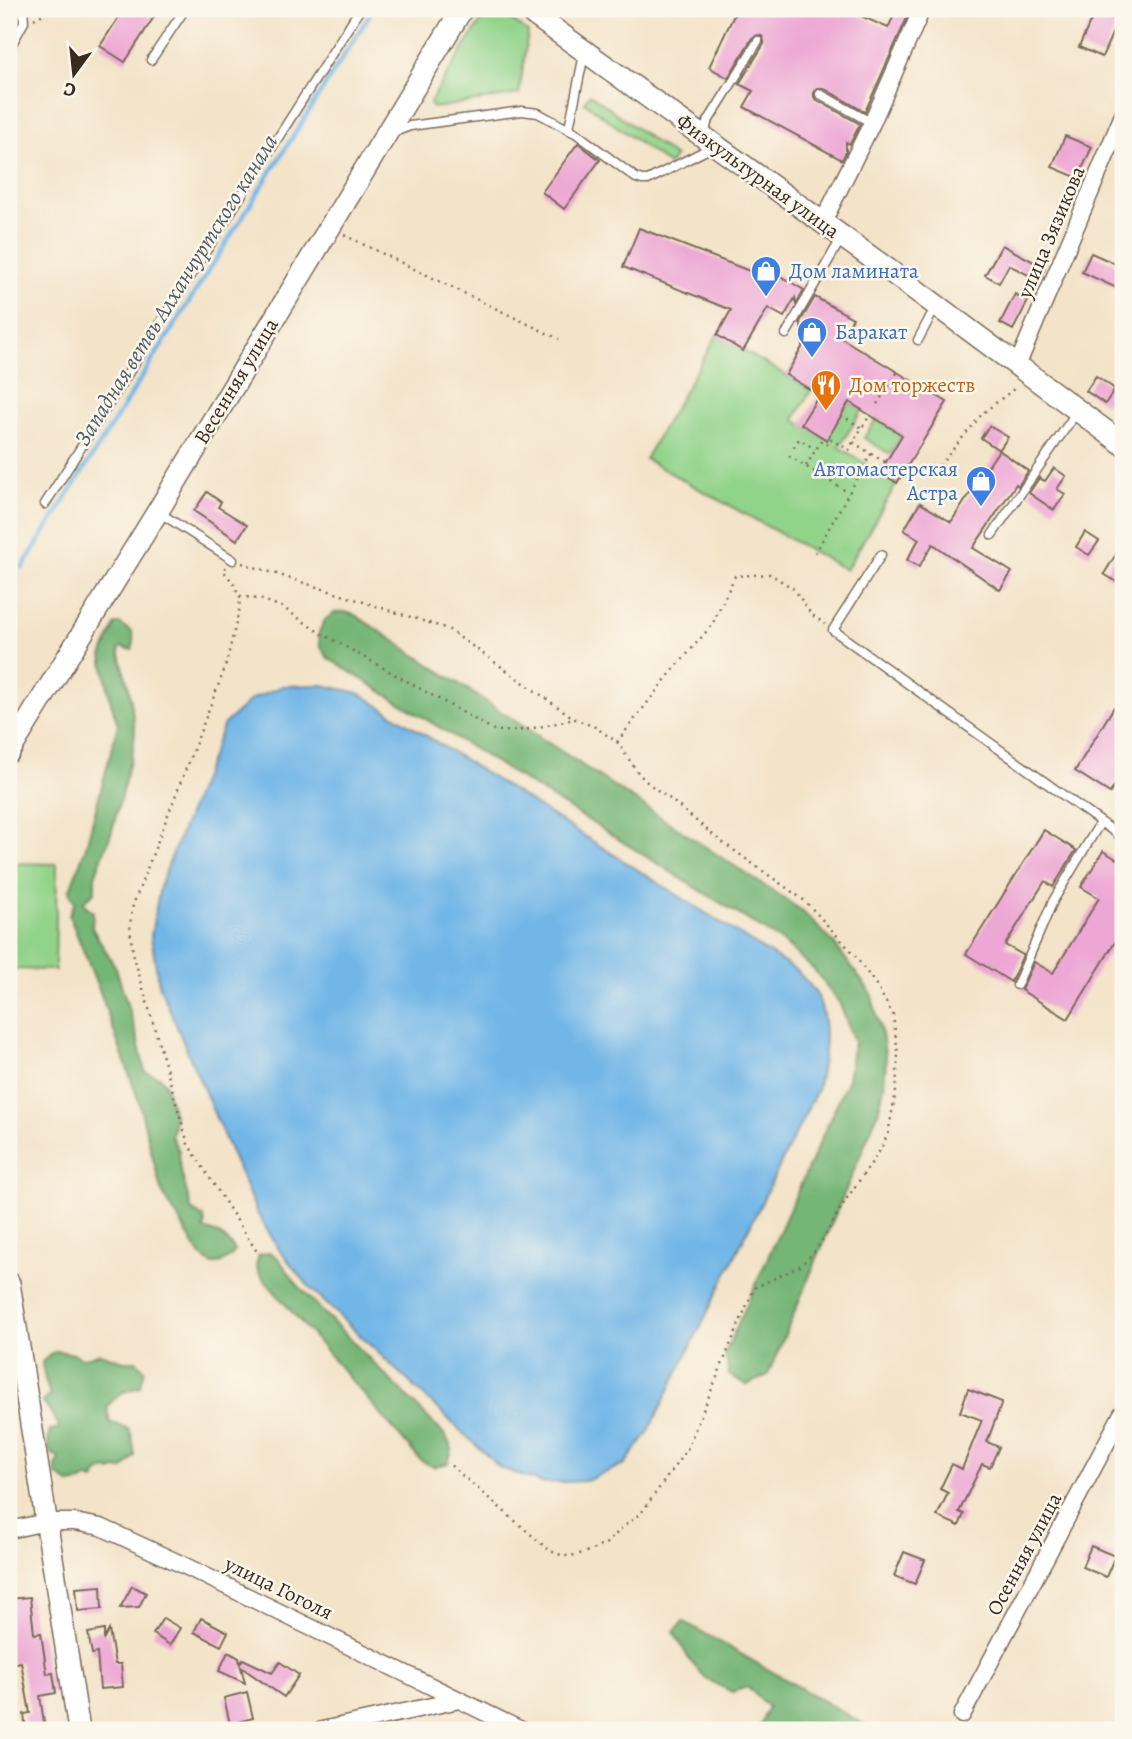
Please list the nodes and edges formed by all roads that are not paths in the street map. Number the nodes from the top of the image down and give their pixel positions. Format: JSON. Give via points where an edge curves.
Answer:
{"nodes":[{"id":1,"x":23,"y":9,"type":"edge"},
{"id":2,"x":185,"y":9,"type":"edge"},
{"id":3,"x":360,"y":9,"type":"edge"},
{"id":4,"x":462,"y":9,"type":"edge"},
{"id":5,"x":526,"y":9,"type":"edge"},
{"id":6,"x":922,"y":9,"type":"edge"},
{"id":7,"x":758,"y":41,"type":"dead end"},
{"id":8,"x":9,"y":49,"type":"edge"},
{"id":9,"x":584,"y":51,"type":"junction"},
{"id":10,"x":151,"y":60,"type":"dead end"},
{"id":11,"x":820,"y":94,"type":"dead end"},
{"id":12,"x":1123,"y":115,"type":"edge"},
{"id":13,"x":872,"y":123,"type":"junction"},
{"id":14,"x":573,"y":132,"type":"junction"},
{"id":15,"x":383,"y":137,"type":"junction"},
{"id":16,"x":715,"y":146,"type":"junction"},
{"id":17,"x":823,"y":222,"type":"junction"},
{"id":18,"x":842,"y":236,"type":"junction"},
{"id":19,"x":937,"y":305,"type":"junction"},
{"id":20,"x":786,"y":334,"type":"dead end"},
{"id":21,"x":918,"y":340,"type":"dead end"},
{"id":22,"x":1023,"y":370,"type":"junction"},
{"id":23,"x":1078,"y":410,"type":"junction"},
{"id":24,"x":1123,"y":444,"type":"edge"},
{"id":25,"x":45,"y":504,"type":"dead end"},
{"id":26,"x":158,"y":511,"type":"junction"},
{"id":27,"x":992,"y":535,"type":"dead end"},
{"id":28,"x":881,"y":555,"type":"dead end"},
{"id":29,"x":233,"y":560,"type":"road end"},
{"id":30,"x":9,"y":751,"type":"edge"},
{"id":31,"x":1100,"y":823,"type":"junction"},
{"id":32,"x":1123,"y":838,"type":"edge"},
{"id":33,"x":1017,"y":985,"type":"dead end"},
{"id":34,"x":9,"y":1283,"type":"edge"},
{"id":35,"x":1123,"y":1412,"type":"edge"},
{"id":36,"x":46,"y":1522,"type":"junction"},
{"id":37,"x":9,"y":1530,"type":"edge"},
{"id":38,"x":459,"y":1700,"type":"junction"},
{"id":39,"x":962,"y":1715,"type":"dead end"},
{"id":40,"x":79,"y":1730,"type":"edge"},
{"id":41,"x":322,"y":1730,"type":"edge"},
{"id":42,"x":521,"y":1730,"type":"edge"}],
"edges":[{"from":1,"to":8,"type":"lane","via":[[24,22]]},
{"from":2,"to":10,"type":"lane"},
{"from":3,"to":25,"type":"lane"},
{"from":4,"to":15,"type":"street","name":"Весенняя улица"},
{"from":5,"to":9,"type":"street","name":"Физкультурная улица"},
{"from":6,"to":13,"type":"street"},
{"from":7,"to":16,"type":"lane","via":[[707,123],[705,133]]},
{"from":9,"to":14,"type":"lane","via":[[569,123]]},
{"from":9,"to":16,"type":"street","name":"Физкультурная улица"},
{"from":11,"to":13,"type":"lane"},
{"from":12,"to":22,"type":"street","name":"улица Зязикова"},
{"from":13,"to":17,"type":"street"},
{"from":14,"to":15,"type":"lane","via":[[538,113],[522,111],[410,126]]},
{"from":14,"to":16,"type":"lane","via":[[642,180]]},
{"from":15,"to":26,"type":"street","name":"Весенняя улица"},
{"from":16,"to":17,"type":"street","name":"Физкультурная улица"},
{"from":17,"to":18,"type":"street","name":"Физкультурная улица"},
{"from":18,"to":19,"type":"street","name":"Физкультурная улица"},
{"from":18,"to":20,"type":"lane"},
{"from":19,"to":21,"type":"lane"},
{"from":19,"to":22,"type":"street","name":"Физкультурная улица"},
{"from":22,"to":23,"type":"street","name":"Физкультурная улица"},
{"from":23,"to":24,"type":"street","name":"Физкультурная улица"},
{"from":23,"to":27,"type":"lane"},
{"from":26,"to":29,"type":"lane"},
{"from":26,"to":30,"type":"street","name":"Весенняя улица"},
{"from":28,"to":31,"type":"lane","via":[[834,630]]},
{"from":31,"to":32,"type":"lane"},
{"from":31,"to":33,"type":"lane","via":[[1054,901]]},
{"from":34,"to":36,"type":"street"},
{"from":35,"to":39,"type":"street","name":"Осенняя улица"},
{"from":36,"to":37,"type":"street","name":"улица Гоголя"},
{"from":36,"to":38,"type":"street","name":"улица Гоголя","via":[[74,1521],[101,1527]]},
{"from":36,"to":40,"type":"street"},
{"from":38,"to":41,"type":"street"},
{"from":38,"to":42,"type":"street","name":"улица Гоголя"}]}
